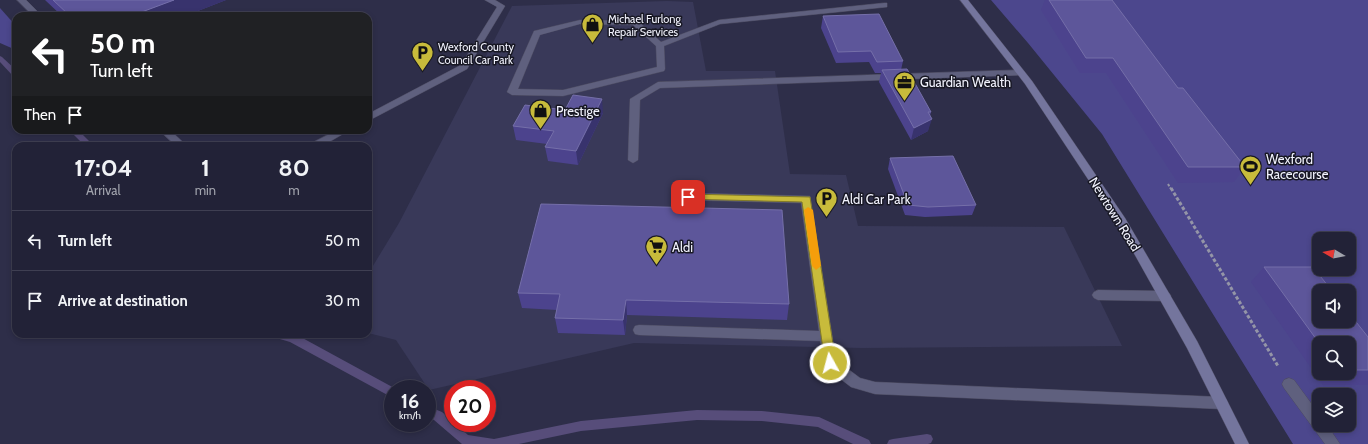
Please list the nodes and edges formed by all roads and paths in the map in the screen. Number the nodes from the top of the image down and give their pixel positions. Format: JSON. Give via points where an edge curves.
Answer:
{"nodes":[{"id":1,"x":21,"y":0,"type":"edge"},
{"id":2,"x":489,"y":0,"type":"edge"},
{"id":3,"x":964,"y":0,"type":"edge"},
{"id":4,"x":884,"y":5,"type":"dead end"},
{"id":5,"x":34,"y":12,"type":"edge"},
{"id":6,"x":660,"y":45,"type":"junction"},
{"id":7,"x":1021,"y":72,"type":"junction"},
{"id":8,"x":372,"y":116,"type":"edge"},
{"id":9,"x":168,"y":134,"type":"edge"},
{"id":10,"x":336,"y":134,"type":"edge"},
{"id":11,"x":178,"y":142,"type":"edge"},
{"id":12,"x":322,"y":142,"type":"edge"},
{"id":13,"x":634,"y":160,"type":"dead end"},
{"id":14,"x":1168,"y":184,"type":"dead end"},
{"id":15,"x":688,"y":197,"type":"dead end"},
{"id":16,"x":1098,"y":295,"type":"dead end"},
{"id":17,"x":1164,"y":296,"type":"junction"},
{"id":18,"x":639,"y":330,"type":"dead end"},
{"id":19,"x":827,"y":336,"type":"junction"},
{"id":20,"x":1289,"y":384,"type":"joint"},
{"id":21,"x":1221,"y":403,"type":"junction"},
{"id":22,"x":1242,"y":444,"type":"edge"},
{"id":23,"x":1333,"y":444,"type":"edge"}],
"edges":[{"from":1,"to":5,"type":"lane"},
{"from":2,"to":8,"type":"lane","via":[[501,6],[464,67]]},
{"from":3,"to":7,"type":"main road","name":"Newtown Road"},
{"from":4,"to":6,"type":"lane","via":[[719,22]]},
{"from":6,"to":6,"type":"lane","via":[[661,69],[563,93],[512,92],[537,33],[580,22],[635,23]]},
{"from":7,"to":13,"type":"lane","via":[[658,85],[635,99]]},
{"from":7,"to":17,"type":"main road","name":"Newtown Road","via":[[1121,220]]},
{"from":9,"to":11,"type":"lane"},
{"from":10,"to":12,"type":"lane"},
{"from":14,"to":20,"type":"path"},
{"from":15,"to":19,"type":"lane","via":[[806,199]]},
{"from":16,"to":17,"type":"lane"},
{"from":17,"to":21,"type":"main road","name":"Newtown Road"},
{"from":18,"to":19,"type":"lane"},
{"from":19,"to":21,"type":"lane","via":[[830,363],[856,383],[875,388]]},
{"from":20,"to":23,"type":"lane"},
{"from":21,"to":22,"type":"main road","name":"Newtown Road"}]}
